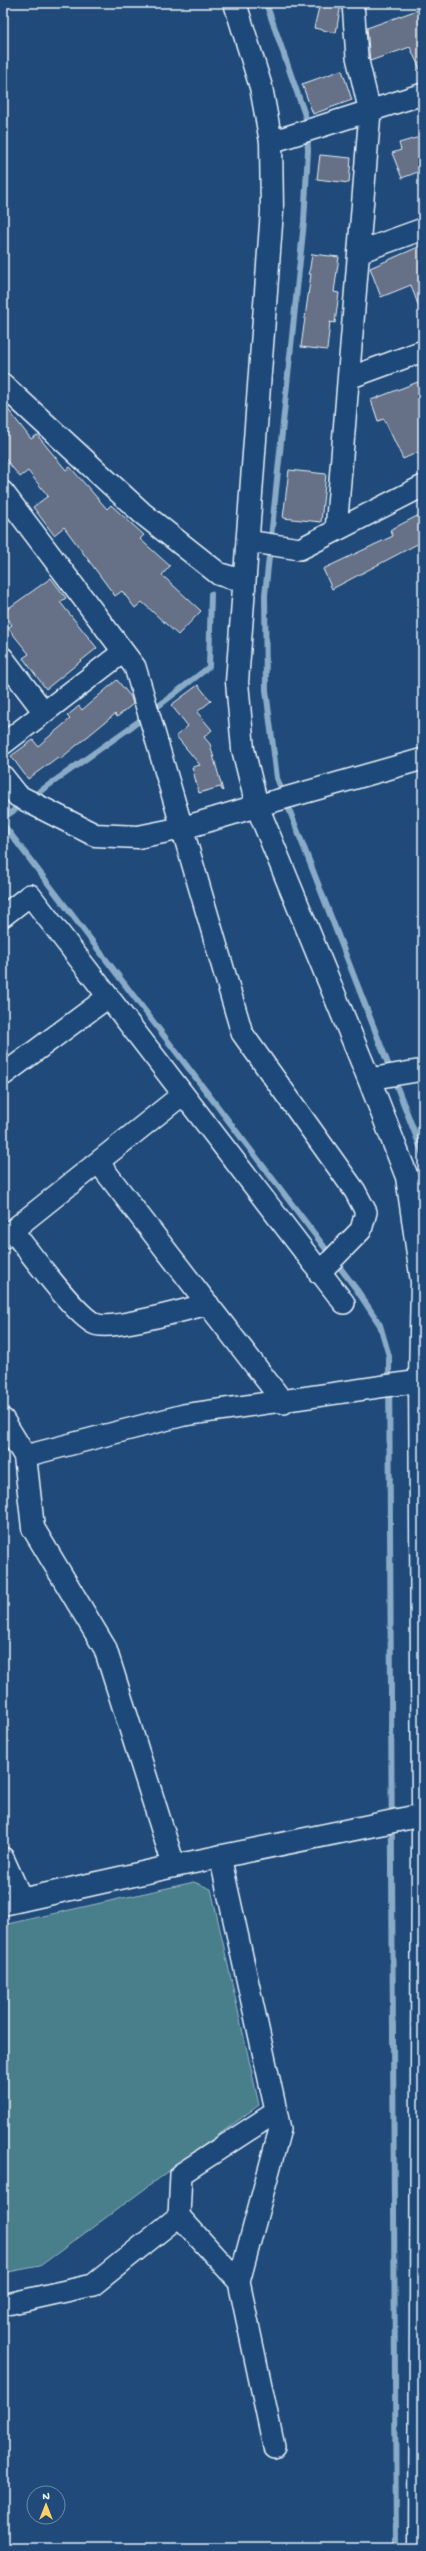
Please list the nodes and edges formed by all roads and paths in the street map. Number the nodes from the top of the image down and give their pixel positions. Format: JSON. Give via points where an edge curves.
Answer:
{"nodes":[{"id":1,"x":235,"y":3,"type":"edge"},
{"id":2,"x":353,"y":3,"type":"edge"},
{"id":3,"x":423,"y":94,"type":"edge"},
{"id":4,"x":370,"y":112,"type":"junction"},
{"id":5,"x":271,"y":142,"type":"junction"},
{"id":6,"x":423,"y":229,"type":"edge"},
{"id":7,"x":359,"y":252,"type":"junction"},
{"id":8,"x":423,"y":351,"type":"edge"},
{"id":9,"x":349,"y":378,"type":"junction"},
{"id":10,"x":3,"y":385,"type":"edge"},
{"id":11,"x":423,"y":486,"type":"edge"},
{"id":12,"x":3,"y":492,"type":"edge"},
{"id":13,"x":336,"y":530,"type":"junction"},
{"id":14,"x":247,"y":541,"type":"junction"},
{"id":15,"x":244,"y":581,"type":"junction"},
{"id":16,"x":123,"y":652,"type":"junction"},
{"id":17,"x":3,"y":658,"type":"edge"},
{"id":18,"x":44,"y":712,"type":"junction"},
{"id":19,"x":3,"y":744,"type":"edge"},
{"id":20,"x":423,"y":759,"type":"edge"},
{"id":21,"x":3,"y":777,"type":"edge"},
{"id":22,"x":257,"y":806,"type":"junction"},
{"id":23,"x":183,"y":828,"type":"junction"},
{"id":24,"x":3,"y":916,"type":"edge"},
{"id":25,"x":108,"y":997,"type":"junction"},
{"id":26,"x":423,"y":1070,"type":"edge"},
{"id":27,"x":3,"y":1075,"type":"edge"},
{"id":28,"x":370,"y":1079,"type":"junction"},
{"id":29,"x":183,"y":1094,"type":"junction"},
{"id":30,"x":98,"y":1162,"type":"junction"},
{"id":31,"x":7,"y":1234,"type":"edge"},
{"id":32,"x":320,"y":1273,"type":"junction"},
{"id":33,"x":344,"y":1303,"type":"dead end"},
{"id":34,"x":208,"y":1304,"type":"junction"},
{"id":35,"x":423,"y":1346,"type":"edge"},
{"id":36,"x":420,"y":1381,"type":"junction"},
{"id":37,"x":284,"y":1402,"type":"junction"},
{"id":38,"x":3,"y":1420,"type":"edge"},
{"id":39,"x":26,"y":1456,"type":"junction"},
{"id":40,"x":423,"y":1804,"type":"edge"},
{"id":41,"x":423,"y":1815,"type":"edge"},
{"id":42,"x":423,"y":1829,"type":"edge"},
{"id":43,"x":220,"y":1856,"type":"junction"},
{"id":44,"x":3,"y":1858,"type":"edge"},
{"id":45,"x":174,"y":1866,"type":"junction"},
{"id":46,"x":13,"y":1902,"type":"edge"},
{"id":47,"x":276,"y":2112,"type":"junction"},
{"id":48,"x":179,"y":2216,"type":"junction"},
{"id":49,"x":239,"y":2282,"type":"junction"},
{"id":50,"x":3,"y":2305,"type":"edge"},
{"id":51,"x":274,"y":2447,"type":"dead end"},
{"id":52,"x":420,"y":2548,"type":"edge"}],
"edges":[{"from":1,"to":5,"type":"street","via":[[261,87]]},
{"from":2,"to":4,"type":"street","via":[[357,58]]},
{"from":3,"to":4,"type":"street"},
{"from":4,"to":5,"type":"street"},
{"from":4,"to":7,"type":"street"},
{"from":5,"to":14,"type":"street","via":[[272,211]]},
{"from":6,"to":7,"type":"street"},
{"from":7,"to":9,"type":"street"},
{"from":8,"to":9,"type":"street"},
{"from":9,"to":13,"type":"street"},
{"from":10,"to":15,"type":"street","via":[[142,512],[219,574]]},
{"from":11,"to":13,"type":"street"},
{"from":12,"to":16,"type":"street"},
{"from":13,"to":14,"type":"street","via":[[300,549]]},
{"from":14,"to":15,"type":"street"},
{"from":15,"to":22,"type":"street","via":[[237,682],[243,749]]},
{"from":16,"to":18,"type":"street"},
{"from":16,"to":23,"type":"street","via":[[135,667]]},
{"from":17,"to":18,"type":"street"},
{"from":18,"to":19,"type":"street"},
{"from":20,"to":22,"type":"street"},
{"from":21,"to":23,"type":"street","via":[[18,796],[95,835],[138,837]]},
{"from":22,"to":23,"type":"street"},
{"from":22,"to":28,"type":"street"},
{"from":23,"to":32,"type":"street","via":[[242,1033],[355,1190],[366,1212],[361,1230]]},
{"from":24,"to":25,"type":"street","via":[[30,895]]},
{"from":25,"to":27,"type":"street"},
{"from":25,"to":29,"type":"street"},
{"from":26,"to":28,"type":"street"},
{"from":28,"to":35,"type":"street","via":[[407,1177],[422,1282]]},
{"from":29,"to":30,"type":"street"},
{"from":29,"to":32,"type":"street"},
{"from":30,"to":31,"type":"street"},
{"from":30,"to":34,"type":"street"},
{"from":31,"to":34,"type":"street","via":[[79,1312],[95,1324],[112,1326]]},
{"from":32,"to":33,"type":"street"},
{"from":34,"to":37,"type":"street"},
{"from":35,"to":36,"type":"street"},
{"from":36,"to":37,"type":"street"},
{"from":36,"to":40,"type":"street"},
{"from":37,"to":39,"type":"street","via":[[184,1415]]},
{"from":38,"to":39,"type":"street"},
{"from":39,"to":45,"type":"street","via":[[33,1528],[105,1648]]},
{"from":41,"to":43,"type":"street"},
{"from":42,"to":52,"type":"street"},
{"from":43,"to":45,"type":"street"},
{"from":43,"to":47,"type":"street"},
{"from":44,"to":46,"type":"street"},
{"from":45,"to":46,"type":"street"},
{"from":47,"to":48,"type":"street","via":[[181,2174]]},
{"from":47,"to":49,"type":"street","via":[[280,2129]]},
{"from":48,"to":49,"type":"street"},
{"from":48,"to":50,"type":"street","via":[[93,2285]]},
{"from":49,"to":51,"type":"street"}]}
